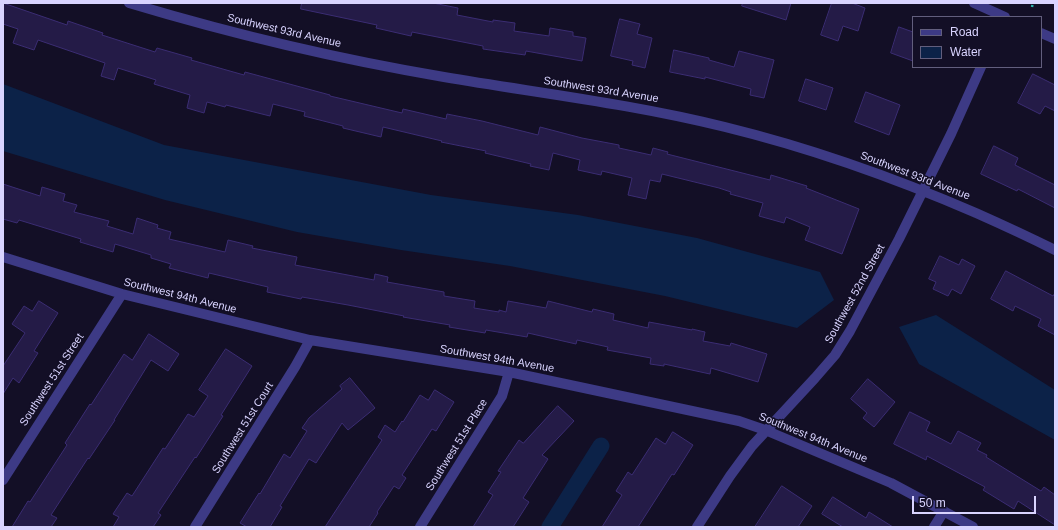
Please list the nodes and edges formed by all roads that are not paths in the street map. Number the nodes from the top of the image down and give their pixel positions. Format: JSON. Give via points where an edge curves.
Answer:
{"nodes":[{"id":1,"x":129,"y":3,"type":"edge"},
{"id":2,"x":974,"y":3,"type":"edge"},
{"id":3,"x":1003,"y":16,"type":"edge"},
{"id":4,"x":1042,"y":33,"type":"edge"},
{"id":5,"x":1055,"y":39,"type":"edge"},
{"id":6,"x":981,"y":68,"type":"edge"},
{"id":7,"x":923,"y":190,"type":"junction"},
{"id":8,"x":1055,"y":250,"type":"edge"},
{"id":9,"x":3,"y":256,"type":"edge"},
{"id":10,"x":122,"y":294,"type":"junction"},
{"id":11,"x":310,"y":340,"type":"junction"},
{"id":12,"x":509,"y":372,"type":"junction"},
{"id":13,"x":765,"y":430,"type":"junction"},
{"id":14,"x":3,"y":480,"type":"edge"},
{"id":15,"x":944,"y":511,"type":"junction"},
{"id":16,"x":195,"y":527,"type":"edge"},
{"id":17,"x":420,"y":527,"type":"edge"},
{"id":18,"x":697,"y":527,"type":"edge"},
{"id":19,"x":934,"y":527,"type":"edge"},
{"id":20,"x":973,"y":527,"type":"edge"}],
"edges":[{"from":1,"to":7,"type":"street","name":"Southwest 93rd Avenue","via":[[266,40],[379,65],[656,111],[726,127],[838,160]]},
{"from":2,"to":3,"type":"street"},
{"from":4,"to":5,"type":"street"},
{"from":6,"to":7,"type":"street","name":"Southwest 52nd Street"},
{"from":7,"to":8,"type":"street","name":"Southwest 93rd Avenue"},
{"from":7,"to":13,"type":"street","name":"Southwest 52nd Street","via":[[875,285],[835,355]]},
{"from":9,"to":10,"type":"street","name":"Southwest 94th Avenue"},
{"from":10,"to":11,"type":"street","name":"Southwest 94th Avenue"},
{"from":10,"to":14,"type":"street","name":"Southwest 51st Street"},
{"from":11,"to":12,"type":"street","name":"Southwest 94th Avenue"},
{"from":11,"to":16,"type":"street","name":"Southwest 51st Court"},
{"from":12,"to":13,"type":"street","name":"Southwest 94th Avenue","via":[[739,421]]},
{"from":12,"to":17,"type":"street","name":"Southwest 51st Place","via":[[502,396]]},
{"from":13,"to":15,"type":"street","name":"Southwest 94th Avenue","via":[[890,483]]},
{"from":13,"to":18,"type":"street","name":"Southwest 52nd Street","via":[[730,476]]},
{"from":15,"to":19,"type":"street"},
{"from":15,"to":20,"type":"street","name":"Southwest 94th Avenue"}]}
